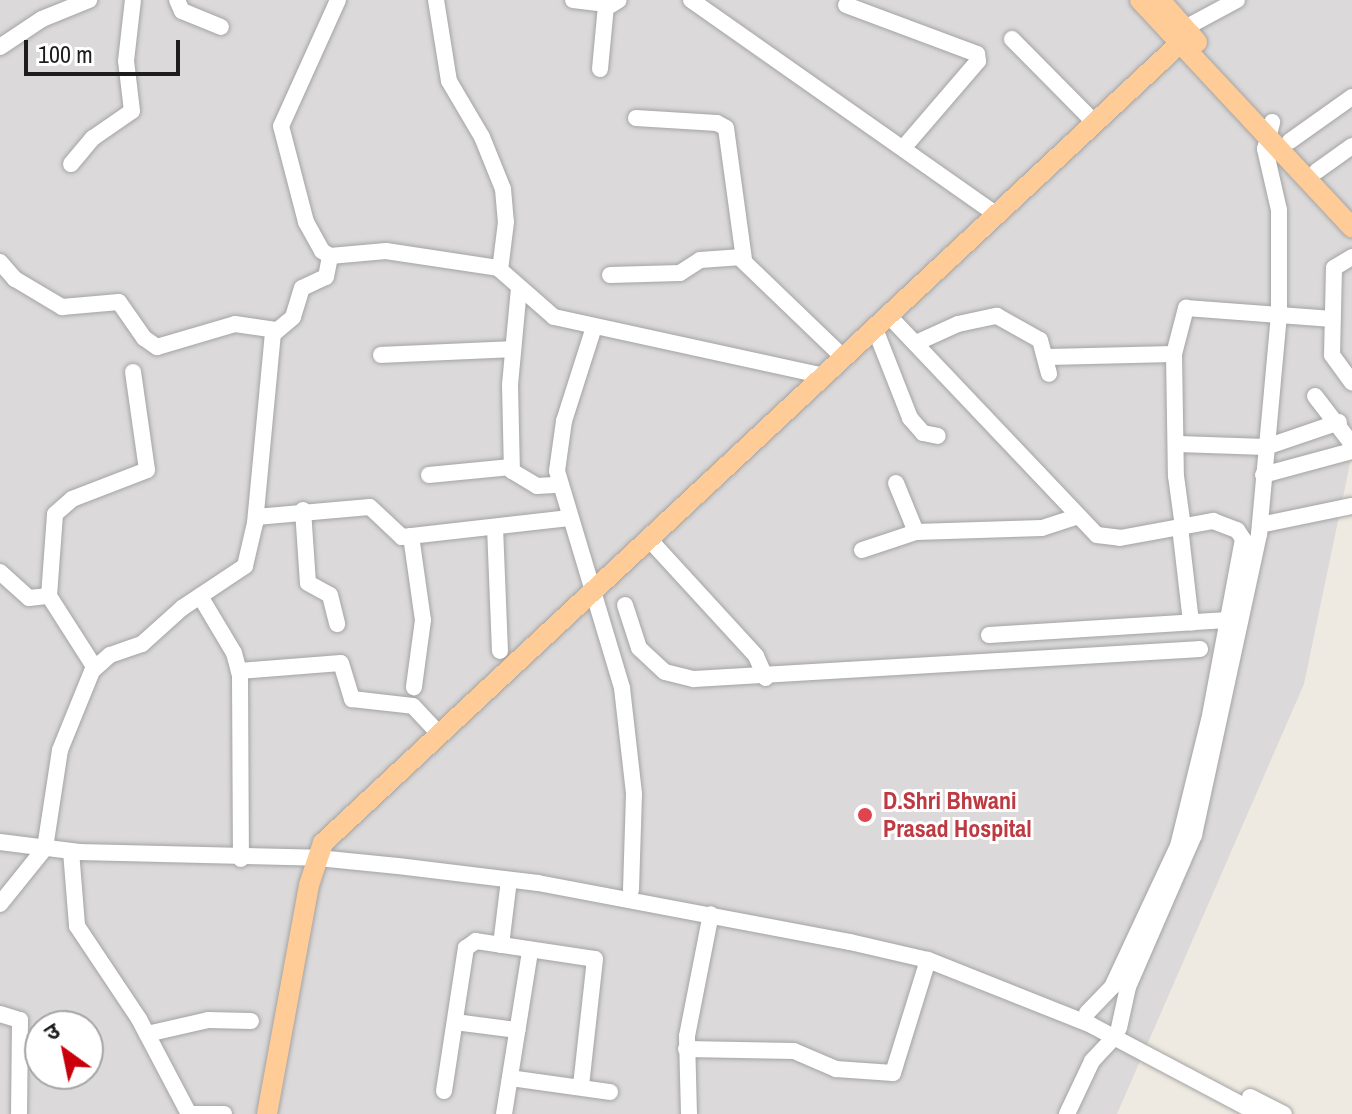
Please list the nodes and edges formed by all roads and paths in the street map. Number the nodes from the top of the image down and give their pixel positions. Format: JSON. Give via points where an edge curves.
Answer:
{"nodes":[{"id":1,"x":89,"y":0,"type":"edge"},
{"id":2,"x":133,"y":0,"type":"edge"},
{"id":3,"x":177,"y":0,"type":"edge"},
{"id":4,"x":338,"y":0,"type":"edge"},
{"id":5,"x":436,"y":0,"type":"edge"},
{"id":6,"x":573,"y":0,"type":"edge"},
{"id":7,"x":691,"y":0,"type":"edge"},
{"id":8,"x":1140,"y":0,"type":"edge"},
{"id":9,"x":1160,"y":0,"type":"edge"},
{"id":10,"x":1237,"y":0,"type":"edge"},
{"id":11,"x":613,"y":2,"type":"edge"},
{"id":12,"x":846,"y":5,"type":"dead end"},
{"id":13,"x":52,"y":6,"type":"edge"},
{"id":14,"x":221,"y":27,"type":"dead end"},
{"id":15,"x":1185,"y":35,"type":"junction"},
{"id":16,"x":1012,"y":39,"type":"dead end"},
{"id":17,"x":0,"y":47,"type":"edge"},
{"id":18,"x":600,"y":69,"type":"dead end"},
{"id":19,"x":1352,"y":97,"type":"edge"},
{"id":20,"x":636,"y":118,"type":"dead end"},
{"id":21,"x":1095,"y":123,"type":"junction"},
{"id":22,"x":1270,"y":129,"type":"junction"},
{"id":23,"x":1290,"y":141,"type":"junction"},
{"id":24,"x":905,"y":146,"type":"junction"},
{"id":25,"x":1352,"y":146,"type":"edge"},
{"id":26,"x":71,"y":164,"type":"dead end"},
{"id":27,"x":1317,"y":171,"type":"junction"},
{"id":28,"x":1352,"y":209,"type":"edge"},
{"id":29,"x":997,"y":215,"type":"junction"},
{"id":30,"x":1352,"y":227,"type":"edge"},
{"id":31,"x":330,"y":256,"type":"junction"},
{"id":32,"x":744,"y":259,"type":"junction"},
{"id":33,"x":1351,"y":261,"type":"edge"},
{"id":34,"x":0,"y":262,"type":"edge"},
{"id":35,"x":500,"y":270,"type":"junction"},
{"id":36,"x":610,"y":275,"type":"dead end"},
{"id":37,"x":519,"y":288,"type":"junction"},
{"id":38,"x":1274,"y":316,"type":"junction"},
{"id":39,"x":1333,"y":319,"type":"junction"},
{"id":40,"x":882,"y":322,"type":"junction"},
{"id":41,"x":594,"y":327,"type":"junction"},
{"id":42,"x":276,"y":330,"type":"junction"},
{"id":43,"x":916,"y":343,"type":"junction"},
{"id":44,"x":513,"y":349,"type":"junction"},
{"id":45,"x":1174,"y":354,"type":"junction"},
{"id":46,"x":381,"y":355,"type":"dead end"},
{"id":47,"x":844,"y":358,"type":"junction"},
{"id":48,"x":133,"y":372,"type":"dead end"},
{"id":49,"x":824,"y":376,"type":"junction"},
{"id":50,"x":1352,"y":383,"type":"edge"},
{"id":51,"x":1315,"y":396,"type":"dead end"},
{"id":52,"x":1339,"y":422,"type":"junction"},
{"id":53,"x":938,"y":436,"type":"dead end"},
{"id":54,"x":1178,"y":444,"type":"junction"},
{"id":55,"x":1352,"y":444,"type":"edge"},
{"id":56,"x":1263,"y":446,"type":"junction"},
{"id":57,"x":1352,"y":451,"type":"edge"},
{"id":58,"x":511,"y":467,"type":"junction"},
{"id":59,"x":429,"y":475,"type":"dead end"},
{"id":60,"x":1263,"y":475,"type":"junction"},
{"id":61,"x":896,"y":483,"type":"dead end"},
{"id":62,"x":559,"y":485,"type":"junction"},
{"id":63,"x":1352,"y":506,"type":"edge"},
{"id":64,"x":303,"y":510,"type":"junction"},
{"id":65,"x":1078,"y":516,"type":"junction"},
{"id":66,"x":256,"y":517,"type":"junction"},
{"id":67,"x":568,"y":518,"type":"junction"},
{"id":68,"x":495,"y":527,"type":"junction"},
{"id":69,"x":1182,"y":527,"type":"junction"},
{"id":70,"x":916,"y":532,"type":"junction"},
{"id":71,"x":1252,"y":532,"type":"junction"},
{"id":72,"x":411,"y":536,"type":"junction"},
{"id":73,"x":648,"y":538,"type":"junction"},
{"id":74,"x":862,"y":550,"type":"dead end"},
{"id":75,"x":0,"y":572,"type":"edge"},
{"id":76,"x":591,"y":590,"type":"junction"},
{"id":77,"x":49,"y":596,"type":"junction"},
{"id":78,"x":200,"y":596,"type":"junction"},
{"id":79,"x":625,"y":605,"type":"dead end"},
{"id":80,"x":1228,"y":620,"type":"junction"},
{"id":81,"x":1191,"y":622,"type":"junction"},
{"id":82,"x":337,"y":624,"type":"dead end"},
{"id":83,"x":989,"y":635,"type":"dead end"},
{"id":84,"x":1200,"y":649,"type":"dead end"},
{"id":85,"x":500,"y":651,"type":"dead end"},
{"id":86,"x":95,"y":668,"type":"junction"},
{"id":87,"x":239,"y":671,"type":"junction"},
{"id":88,"x":766,"y":678,"type":"junction"},
{"id":89,"x":414,"y":687,"type":"dead end"},
{"id":90,"x":439,"y":734,"type":"junction"},
{"id":91,"x":0,"y":842,"type":"edge"},
{"id":92,"x":45,"y":848,"type":"junction"},
{"id":93,"x":71,"y":851,"type":"junction"},
{"id":94,"x":318,"y":858,"type":"junction"},
{"id":95,"x":241,"y":859,"type":"junction"},
{"id":96,"x":398,"y":866,"type":"junction"},
{"id":97,"x":509,"y":880,"type":"junction"},
{"id":98,"x":631,"y":890,"type":"junction"},
{"id":99,"x":0,"y":904,"type":"edge"},
{"id":100,"x":711,"y":914,"type":"junction"},
{"id":101,"x":501,"y":945,"type":"junction"},
{"id":102,"x":530,"y":951,"type":"junction"},
{"id":103,"x":928,"y":960,"type":"junction"},
{"id":104,"x":0,"y":1014,"type":"edge"},
{"id":105,"x":251,"y":1021,"type":"dead end"},
{"id":106,"x":455,"y":1022,"type":"junction"},
{"id":107,"x":1103,"y":1025,"type":"junction"},
{"id":108,"x":517,"y":1030,"type":"junction"},
{"id":109,"x":147,"y":1034,"type":"junction"},
{"id":110,"x":686,"y":1049,"type":"junction"},
{"id":111,"x":510,"y":1078,"type":"junction"},
{"id":112,"x":581,"y":1086,"type":"junction"},
{"id":113,"x":444,"y":1091,"type":"dead end"},
{"id":114,"x":610,"y":1092,"type":"dead end"},
{"id":115,"x":19,"y":1114,"type":"edge"},
{"id":116,"x":188,"y":1114,"type":"edge"},
{"id":117,"x":224,"y":1114,"type":"edge"},
{"id":118,"x":267,"y":1114,"type":"edge"},
{"id":119,"x":504,"y":1114,"type":"edge"},
{"id":120,"x":689,"y":1114,"type":"edge"},
{"id":121,"x":1067,"y":1114,"type":"edge"},
{"id":122,"x":1259,"y":1114,"type":"edge"},
{"id":123,"x":1284,"y":1114,"type":"edge"}],
"edges":[{"from":1,"to":13,"type":"street"},
{"from":2,"to":26,"type":"street","via":[[126,61],[132,111],[93,138]]},
{"from":3,"to":14,"type":"street","via":[[182,11]]},
{"from":4,"to":31,"type":"street","via":[[281,126],[310,232]]},
{"from":5,"to":35,"type":"street","via":[[449,81],[482,137],[503,189],[506,222]]},
{"from":6,"to":11,"type":"street"},
{"from":7,"to":24,"type":"street"},
{"from":8,"to":15,"type":"main road"},
{"from":9,"to":15,"type":"main road"},
{"from":10,"to":15,"type":"street"},
{"from":11,"to":18,"type":"street"},
{"from":12,"to":24,"type":"street","via":[[977,54],[978,61]]},
{"from":13,"to":17,"type":"street"},
{"from":15,"to":21,"type":"main road"},
{"from":15,"to":22,"type":"main road"},
{"from":16,"to":21,"type":"street"},
{"from":19,"to":23,"type":"street"},
{"from":20,"to":32,"type":"street","via":[[726,128]]},
{"from":21,"to":29,"type":"main road"},
{"from":22,"to":23,"type":"main road"},
{"from":22,"to":30,"type":"main road"},
{"from":22,"to":38,"type":"street","via":[[1267,163],[1279,210]]},
{"from":23,"to":27,"type":"main road"},
{"from":24,"to":29,"type":"street"},
{"from":25,"to":27,"type":"street"},
{"from":27,"to":28,"type":"main road"},
{"from":29,"to":40,"type":"main road"},
{"from":31,"to":35,"type":"street","via":[[386,251]]},
{"from":31,"to":42,"type":"street","via":[[326,277],[302,288],[293,317]]},
{"from":32,"to":36,"type":"street","via":[[700,260],[680,273]]},
{"from":32,"to":47,"type":"street"},
{"from":33,"to":39,"type":"street","via":[[1334,268]]},
{"from":34,"to":42,"type":"street","via":[[15,279],[62,307],[119,302],[144,338],[157,347],[235,324]]},
{"from":35,"to":37,"type":"street"},
{"from":37,"to":41,"type":"street","via":[[545,313]]},
{"from":37,"to":44,"type":"street"},
{"from":38,"to":39,"type":"street"},
{"from":38,"to":45,"type":"street","via":[[1183,309]]},
{"from":38,"to":56,"type":"street"},
{"from":39,"to":50,"type":"street","via":[[1333,361]]},
{"from":40,"to":43,"type":"street"},
{"from":40,"to":47,"type":"main road"},
{"from":40,"to":53,"type":"street","via":[[910,418],[923,433]]},
{"from":41,"to":49,"type":"street"},
{"from":41,"to":62,"type":"street","via":[[564,421]]},
{"from":42,"to":66,"type":"street"},
{"from":43,"to":45,"type":"street","via":[[958,324],[997,316],[1029,331],[1045,346],[1048,366]]},
{"from":43,"to":65,"type":"street"},
{"from":44,"to":46,"type":"street"},
{"from":44,"to":58,"type":"street"},
{"from":45,"to":54,"type":"street"},
{"from":47,"to":49,"type":"main road"},
{"from":48,"to":77,"type":"street","via":[[147,470],[72,499],[55,514]]},
{"from":49,"to":73,"type":"main road"},
{"from":51,"to":52,"type":"street"},
{"from":52,"to":55,"type":"street"},
{"from":52,"to":56,"type":"street"},
{"from":54,"to":56,"type":"street"},
{"from":54,"to":69,"type":"street"},
{"from":56,"to":60,"type":"street"},
{"from":57,"to":60,"type":"street"},
{"from":58,"to":59,"type":"street"},
{"from":58,"to":62,"type":"street","via":[[534,485]]},
{"from":60,"to":71,"type":"street"},
{"from":61,"to":70,"type":"street"},
{"from":62,"to":67,"type":"street"},
{"from":63,"to":71,"type":"street"},
{"from":64,"to":66,"type":"street"},
{"from":64,"to":72,"type":"street","via":[[370,507],[398,536]]},
{"from":64,"to":82,"type":"street","via":[[308,583],[330,595]]},
{"from":65,"to":69,"type":"street","via":[[1097,535],[1110,538]]},
{"from":65,"to":70,"type":"street","via":[[1042,528]]},
{"from":66,"to":78,"type":"street","via":[[245,566]]},
{"from":67,"to":68,"type":"street"},
{"from":67,"to":76,"type":"street"},
{"from":68,"to":72,"type":"street"},
{"from":68,"to":85,"type":"street"},
{"from":69,"to":71,"type":"street","via":[[1213,521]]},
{"from":69,"to":81,"type":"street"},
{"from":70,"to":74,"type":"street"},
{"from":71,"to":80,"type":"street"},
{"from":71,"to":107,"type":"street","via":[[1194,835],[1128,987]]},
{"from":72,"to":89,"type":"street","via":[[423,620]]},
{"from":73,"to":76,"type":"main road"},
{"from":73,"to":88,"type":"street","via":[[756,656]]},
{"from":75,"to":77,"type":"street","via":[[29,598]]},
{"from":76,"to":90,"type":"main road"},
{"from":76,"to":98,"type":"street","via":[[628,720],[634,794]]},
{"from":77,"to":86,"type":"street"},
{"from":78,"to":86,"type":"street","via":[[142,644],[110,655]]},
{"from":78,"to":87,"type":"street"},
{"from":79,"to":88,"type":"street","via":[[633,640],[665,672],[694,679]]},
{"from":80,"to":81,"type":"street"},
{"from":80,"to":107,"type":"street","via":[[1178,846],[1112,987]]},
{"from":81,"to":83,"type":"street"},
{"from":84,"to":88,"type":"street"},
{"from":86,"to":92,"type":"street","via":[[60,750]]},
{"from":87,"to":90,"type":"street","via":[[341,663],[352,699],[413,706]]},
{"from":87,"to":95,"type":"street"},
{"from":90,"to":94,"type":"main road","via":[[323,843]]},
{"from":91,"to":92,"type":"street"},
{"from":92,"to":93,"type":"street"},
{"from":92,"to":99,"type":"street"},
{"from":93,"to":95,"type":"street"},
{"from":93,"to":109,"type":"street","via":[[73,917]]},
{"from":94,"to":95,"type":"street"},
{"from":94,"to":96,"type":"street"},
{"from":94,"to":118,"type":"main road"},
{"from":96,"to":97,"type":"street"},
{"from":96,"to":98,"type":"street","via":[[414,861],[538,873]]},
{"from":97,"to":100,"type":"street"},
{"from":97,"to":101,"type":"street"},
{"from":98,"to":107,"type":"street","via":[[897,942]]},
{"from":100,"to":103,"type":"street"},
{"from":100,"to":110,"type":"street"},
{"from":101,"to":102,"type":"street"},
{"from":101,"to":106,"type":"street","via":[[468,943]]},
{"from":102,"to":108,"type":"street"},
{"from":102,"to":112,"type":"street","via":[[597,962]]},
{"from":103,"to":107,"type":"street"},
{"from":103,"to":110,"type":"street","via":[[893,1073],[836,1069],[794,1051]]},
{"from":104,"to":115,"type":"street","via":[[20,1018]]},
{"from":105,"to":109,"type":"street","via":[[208,1020]]},
{"from":106,"to":108,"type":"street"},
{"from":106,"to":113,"type":"street"},
{"from":107,"to":121,"type":"street"},
{"from":107,"to":122,"type":"street"},
{"from":107,"to":123,"type":"street"},
{"from":108,"to":111,"type":"street"},
{"from":109,"to":116,"type":"street"},
{"from":110,"to":120,"type":"street"},
{"from":111,"to":112,"type":"street"},
{"from":111,"to":119,"type":"street"},
{"from":112,"to":114,"type":"street"},
{"from":116,"to":117,"type":"street"}]}
